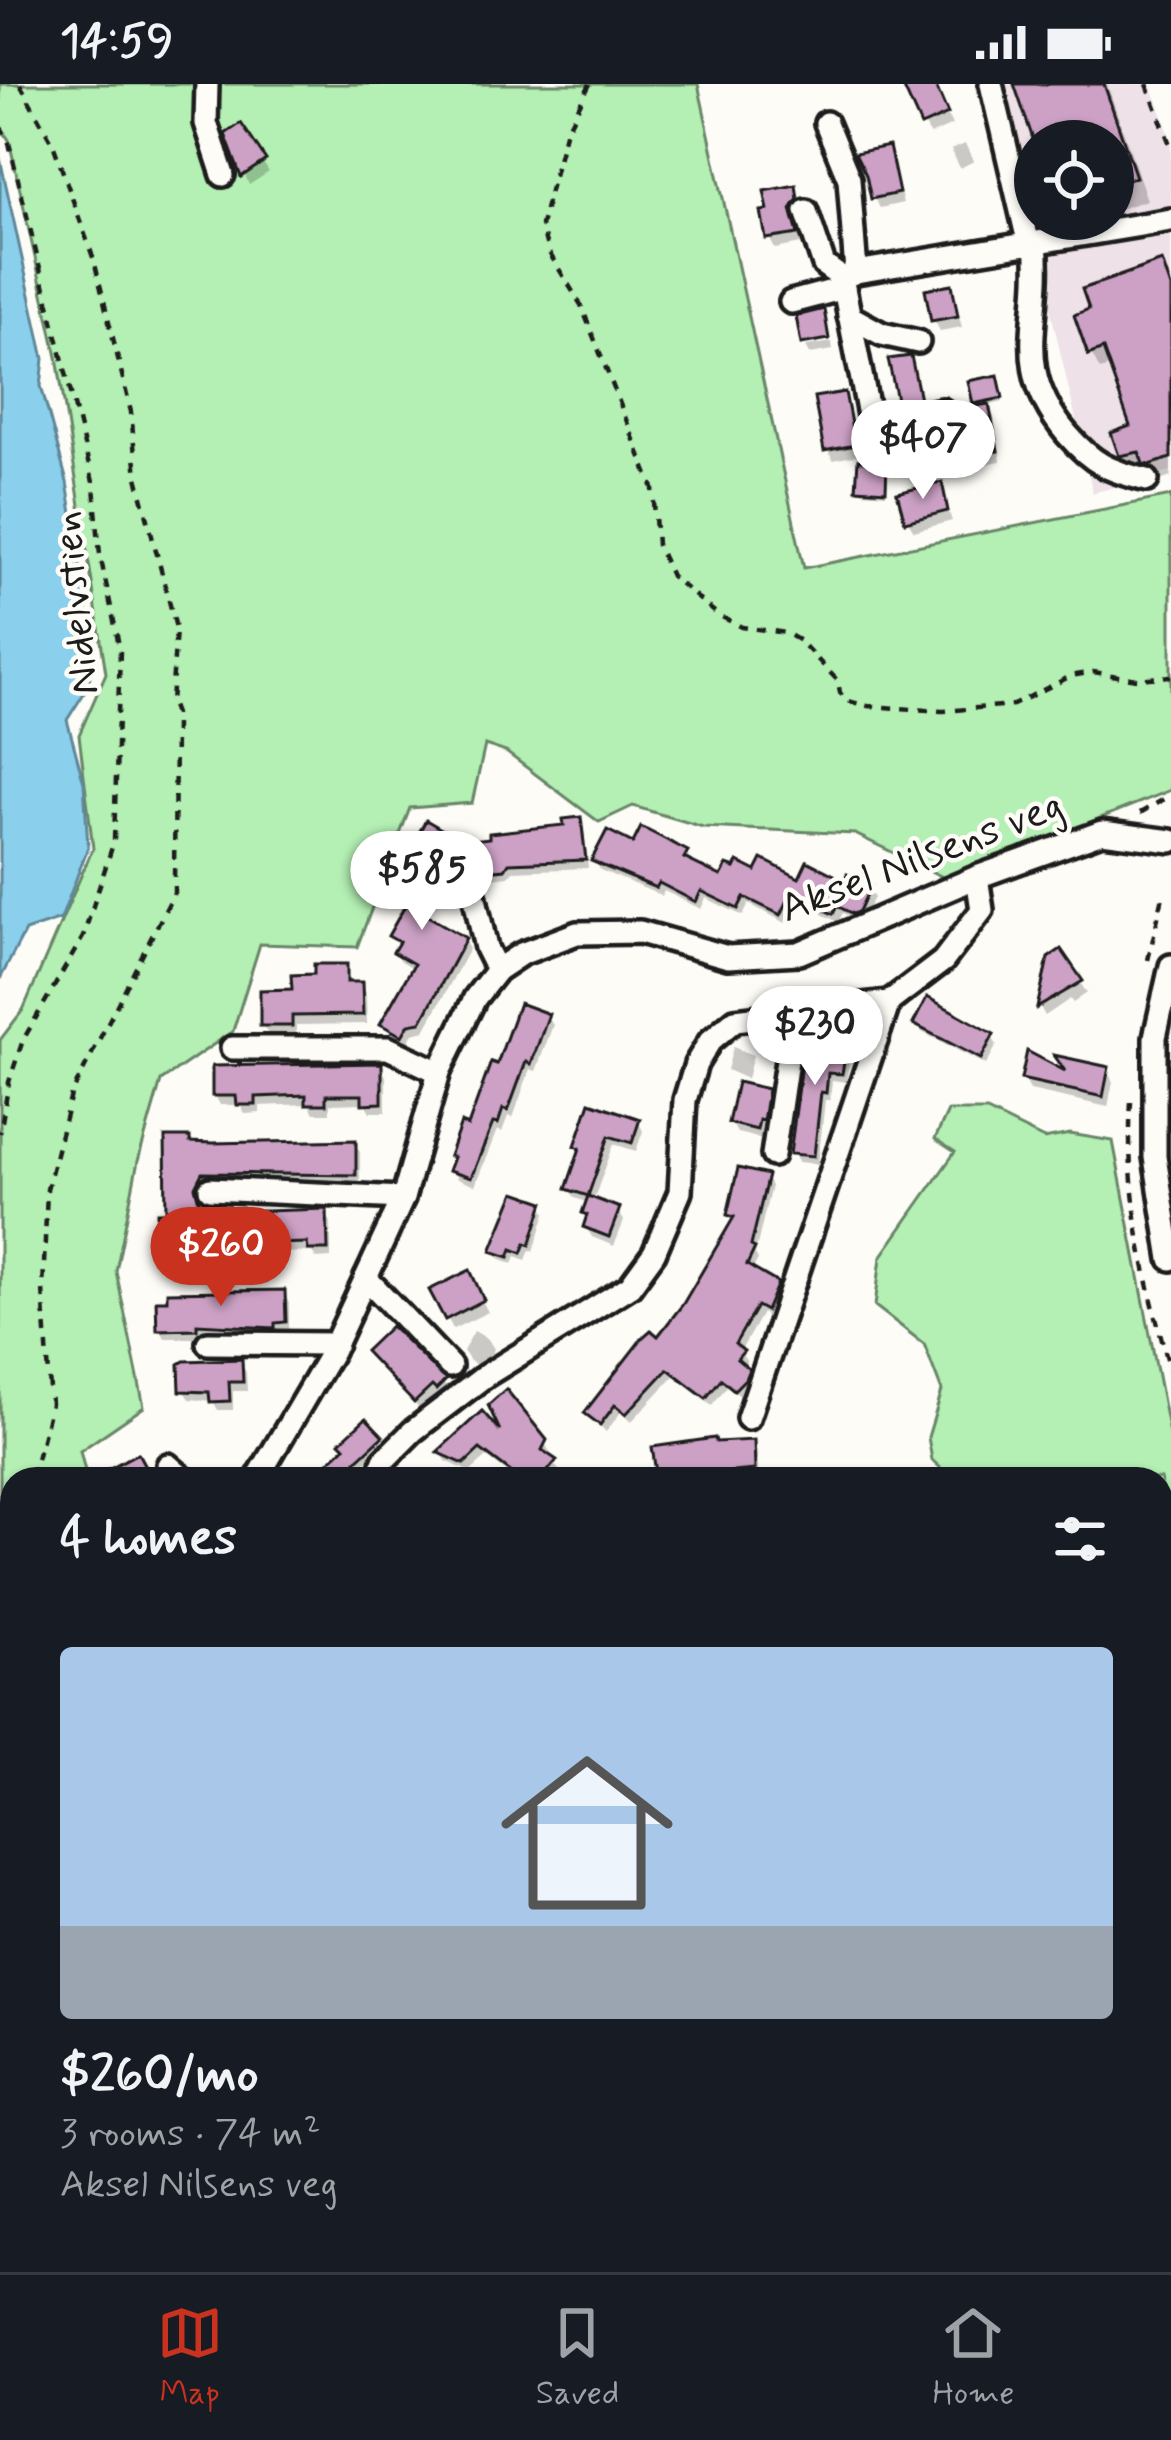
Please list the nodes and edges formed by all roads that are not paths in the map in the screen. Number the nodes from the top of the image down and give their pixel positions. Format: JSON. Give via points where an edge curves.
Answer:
{"nodes":[{"id":1,"x":207,"y":84,"type":"edge"},
{"id":2,"x":992,"y":84,"type":"edge"},
{"id":3,"x":826,"y":123,"type":"dead end"},
{"id":4,"x":223,"y":175,"type":"dead end"},
{"id":5,"x":806,"y":211,"type":"dead end"},
{"id":6,"x":1171,"y":220,"type":"edge"},
{"id":7,"x":1032,"y":244,"type":"junction"},
{"id":8,"x":847,"y":279,"type":"junction"},
{"id":9,"x":791,"y":302,"type":"dead end"},
{"id":10,"x":849,"y":316,"type":"junction"},
{"id":11,"x":918,"y":342,"type":"dead end"},
{"id":12,"x":942,"y":410,"type":"dead end"},
{"id":13,"x":871,"y":425,"type":"junction"},
{"id":14,"x":876,"y":451,"type":"dead end"},
{"id":15,"x":1147,"y":480,"type":"dead end"},
{"id":16,"x":1171,"y":841,"type":"edge"},
{"id":17,"x":977,"y":877,"type":"junction"},
{"id":18,"x":474,"y":894,"type":"dead end"},
{"id":19,"x":1171,"y":966,"type":"edge"},
{"id":20,"x":497,"y":970,"type":"junction"},
{"id":21,"x":889,"y":1002,"type":"junction"},
{"id":22,"x":794,"y":1013,"type":"junction"},
{"id":23,"x":232,"y":1048,"type":"dead end"},
{"id":24,"x":439,"y":1072,"type":"junction"},
{"id":25,"x":773,"y":1155,"type":"dead end"},
{"id":26,"x":1163,"y":1158,"type":"edge"},
{"id":27,"x":210,"y":1190,"type":"dead end"},
{"id":28,"x":403,"y":1198,"type":"junction"},
{"id":29,"x":1171,"y":1259,"type":"edge"},
{"id":30,"x":366,"y":1278,"type":"junction"},
{"id":31,"x":208,"y":1343,"type":"dead end"},
{"id":32,"x":335,"y":1344,"type":"junction"},
{"id":33,"x":450,"y":1366,"type":"dead end"},
{"id":34,"x":748,"y":1418,"type":"dead end"},
{"id":35,"x":264,"y":1467,"type":"edge"},
{"id":36,"x":382,"y":1467,"type":"edge"}],
"edges":[{"from":1,"to":4,"type":"street","via":[[206,123]]},
{"from":2,"to":7,"type":"street"},
{"from":3,"to":8,"type":"street","via":[[849,179]]},
{"from":5,"to":8,"type":"street","via":[[824,265]]},
{"from":6,"to":7,"type":"street"},
{"from":7,"to":8,"type":"street"},
{"from":7,"to":15,"type":"street","via":[[1039,272],[1034,372],[1045,407],[1107,471]]},
{"from":8,"to":9,"type":"street"},
{"from":8,"to":10,"type":"street"},
{"from":10,"to":11,"type":"street"},
{"from":10,"to":13,"type":"street"},
{"from":12,"to":13,"type":"street"},
{"from":13,"to":14,"type":"street"},
{"from":16,"to":17,"type":"street","name":"Aksel Nilsens veg","via":[[1102,832]]},
{"from":17,"to":20,"type":"street","name":"Aksel Nilsens veg","via":[[800,953],[728,957],[640,932],[577,933]]},
{"from":17,"to":21,"type":"street","via":[[982,910],[944,961]]},
{"from":18,"to":20,"type":"street"},
{"from":19,"to":26,"type":"street","via":[[1156,1036]]},
{"from":20,"to":24,"type":"street","name":"Aksel Nilsens veg"},
{"from":21,"to":22,"type":"street"},
{"from":21,"to":34,"type":"street"},
{"from":22,"to":25,"type":"street"},
{"from":22,"to":36,"type":"street","via":[[735,1021],[695,1064],[680,1192],[630,1286],[485,1376],[413,1430]]},
{"from":23,"to":24,"type":"street","via":[[388,1048]]},
{"from":24,"to":28,"type":"street","name":"Aksel Nilsens veg"},
{"from":26,"to":29,"type":"street"},
{"from":27,"to":28,"type":"street"},
{"from":28,"to":30,"type":"street","name":"Aksel Nilsens veg"},
{"from":30,"to":32,"type":"street","name":"Aksel Nilsens veg"},
{"from":30,"to":33,"type":"street"},
{"from":31,"to":32,"type":"street"},
{"from":32,"to":35,"type":"street","name":"Aksel Nilsens veg"}]}
